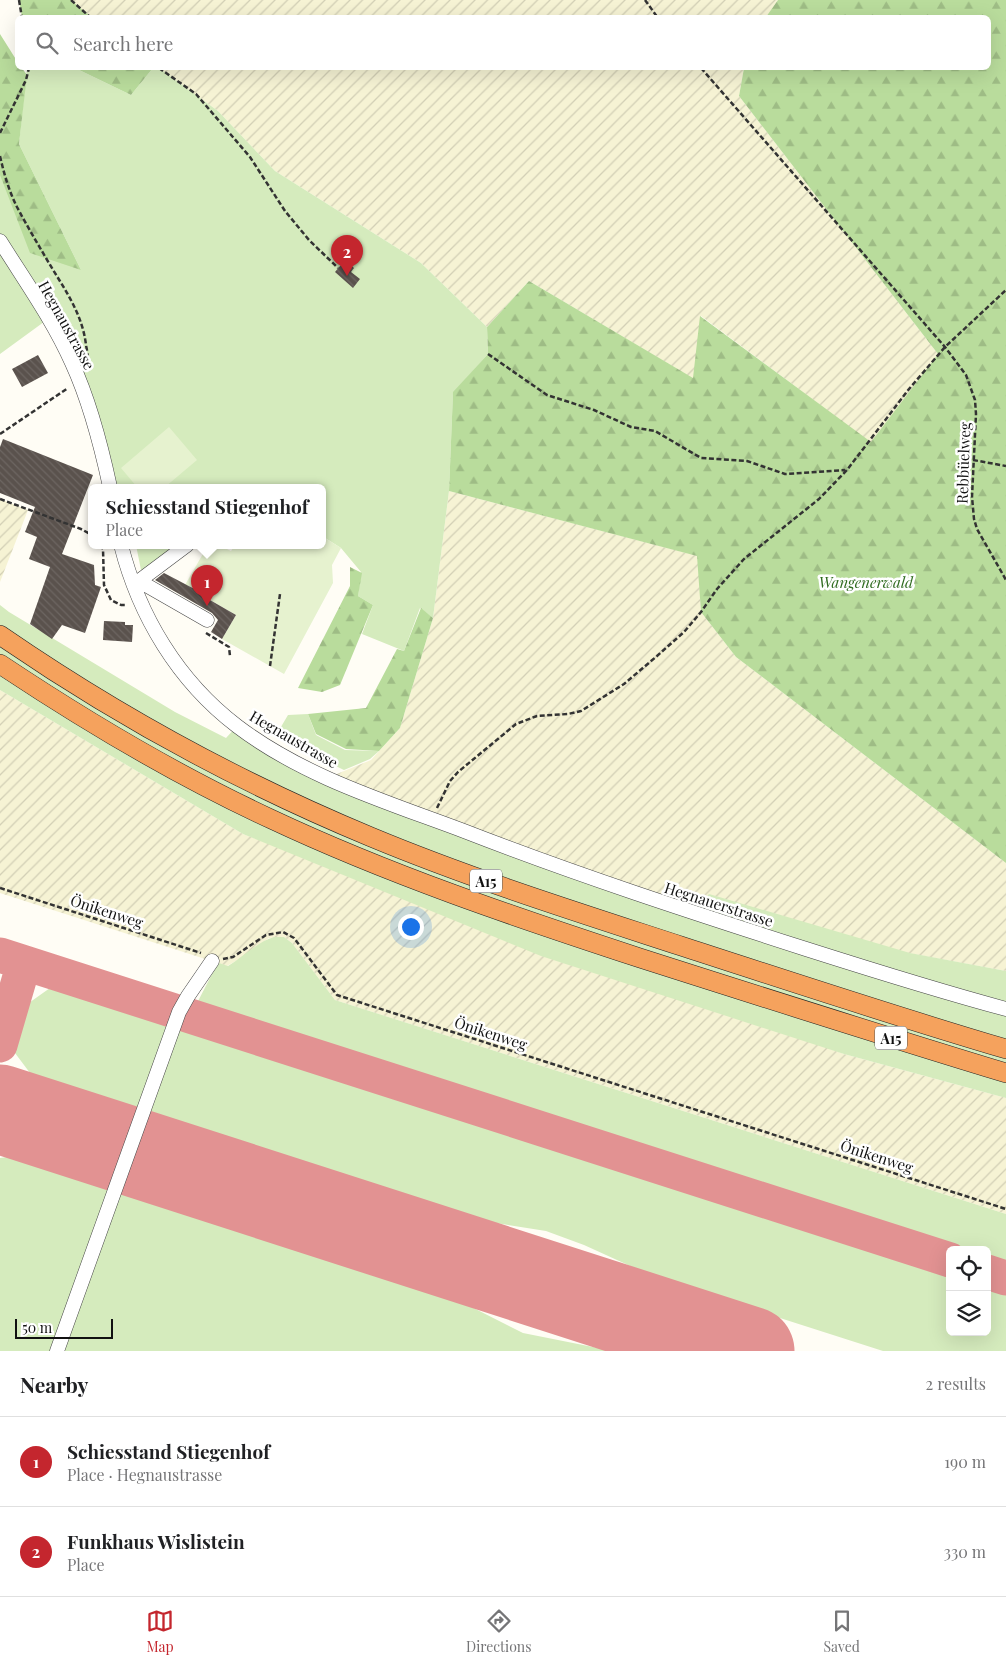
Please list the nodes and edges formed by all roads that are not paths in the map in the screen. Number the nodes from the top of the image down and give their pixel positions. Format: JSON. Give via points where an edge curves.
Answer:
{"nodes":[{"id":1,"x":0,"y":241,"type":"edge"},
{"id":2,"x":109,"y":484,"type":"edge"},
{"id":3,"x":123,"y":549,"type":"edge"},
{"id":4,"x":181,"y":549,"type":"edge"},
{"id":5,"x":136,"y":582,"type":"junction"},
{"id":6,"x":207,"y":620,"type":"road end"},
{"id":7,"x":0,"y":636,"type":"edge"},
{"id":8,"x":0,"y":664,"type":"edge"},
{"id":9,"x":429,"y":818,"type":"joint"},
{"id":10,"x":213,"y":958,"type":"road end"},
{"id":11,"x":1006,"y":1009,"type":"edge"},
{"id":12,"x":1006,"y":1049,"type":"edge"},
{"id":13,"x":1006,"y":1073,"type":"edge"},
{"id":14,"x":57,"y":1351,"type":"edge"}],
"edges":[{"from":1,"to":2,"type":"street","name":"Hegnaustrasse","via":[[71,361],[94,421]]},
{"from":3,"to":5,"type":"street","name":"Hegnaustrasse"},
{"from":4,"to":5,"type":"street"},
{"from":5,"to":6,"type":"street"},
{"from":5,"to":9,"type":"street","name":"Hegnaustrasse","via":[[141,606],[154,632],[190,682],[237,726],[327,778]]},
{"from":7,"to":12,"type":"highway","number":"A15","via":[[180,746],[274,794],[371,837],[579,912]]},
{"from":8,"to":13,"type":"highway","number":"A15","via":[[73,712],[159,762],[269,818],[354,856],[496,910]]},
{"from":9,"to":11,"type":"street","name":"Hegnauerstrasse","via":[[691,912]]},
{"from":10,"to":14,"type":"street","via":[[179,1012]]}]}
